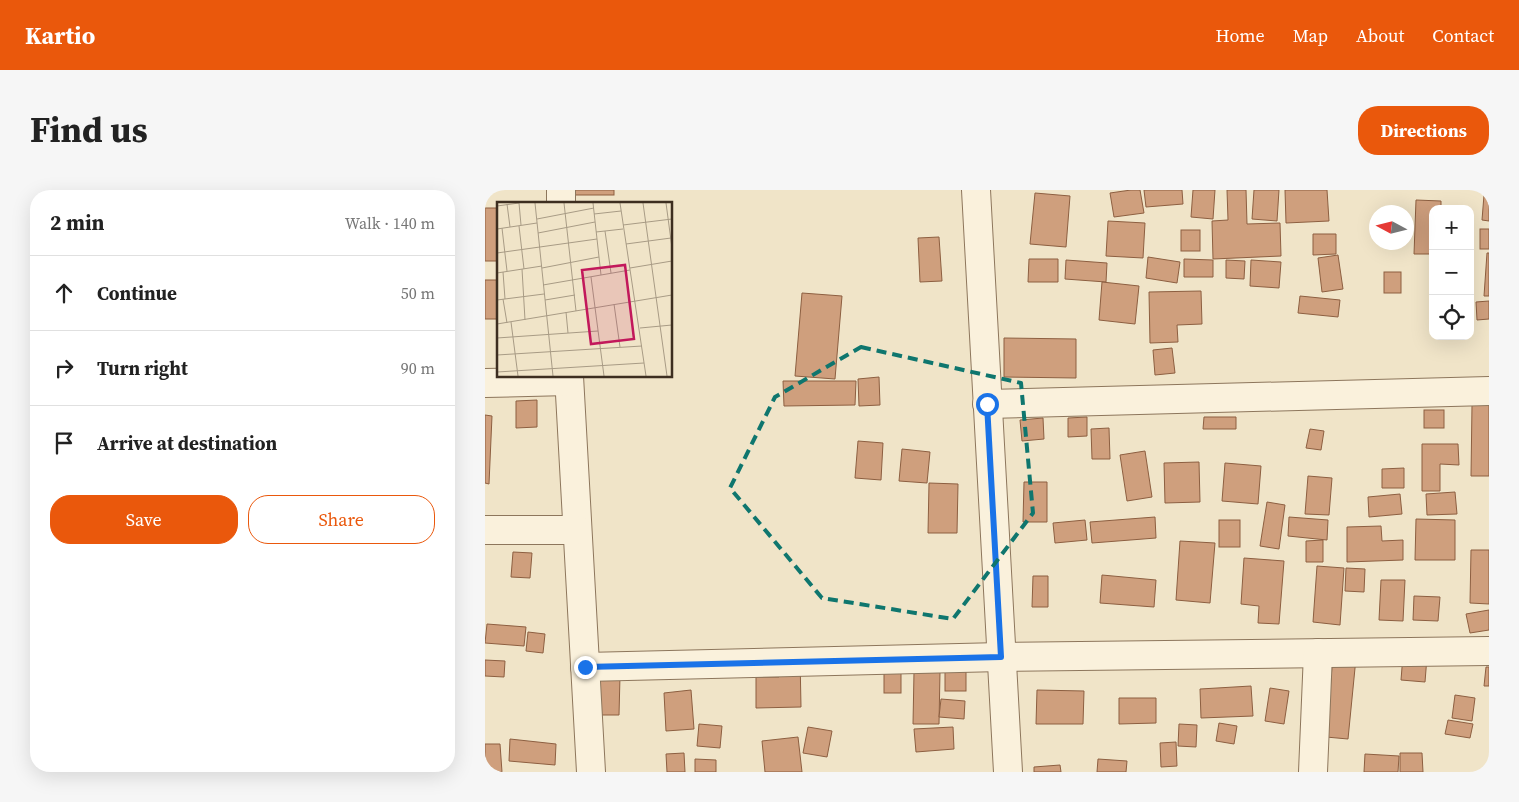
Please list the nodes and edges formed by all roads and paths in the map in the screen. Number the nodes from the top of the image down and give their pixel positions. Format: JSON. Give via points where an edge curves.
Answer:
{"nodes":[{"id":1,"x":976,"y":190,"type":"edge"},
{"id":2,"x":569,"y":379,"type":"edge"},
{"id":3,"x":485,"y":383,"type":"edge"},
{"id":4,"x":1489,"y":391,"type":"edge"},
{"id":5,"x":987,"y":404,"type":"junction"},
{"id":6,"x":485,"y":530,"type":"edge"},
{"id":7,"x":577,"y":530,"type":"junction"},
{"id":8,"x":1489,"y":651,"type":"edge"},
{"id":9,"x":1318,"y":654,"type":"junction"},
{"id":10,"x":1001,"y":657,"type":"junction"},
{"id":11,"x":585,"y":667,"type":"junction"},
{"id":12,"x":591,"y":772,"type":"edge"},
{"id":13,"x":1008,"y":772,"type":"edge"},
{"id":14,"x":1313,"y":772,"type":"edge"}],
"edges":[{"from":1,"to":5,"type":"street"},
{"from":2,"to":3,"type":"street"},
{"from":2,"to":7,"type":"street"},
{"from":4,"to":5,"type":"street"},
{"from":5,"to":10,"type":"street"},
{"from":6,"to":7,"type":"street"},
{"from":7,"to":11,"type":"street"},
{"from":8,"to":9,"type":"street"},
{"from":9,"to":10,"type":"street"},
{"from":9,"to":14,"type":"street"},
{"from":10,"to":11,"type":"street"},
{"from":10,"to":13,"type":"street"},
{"from":11,"to":12,"type":"street"}]}
